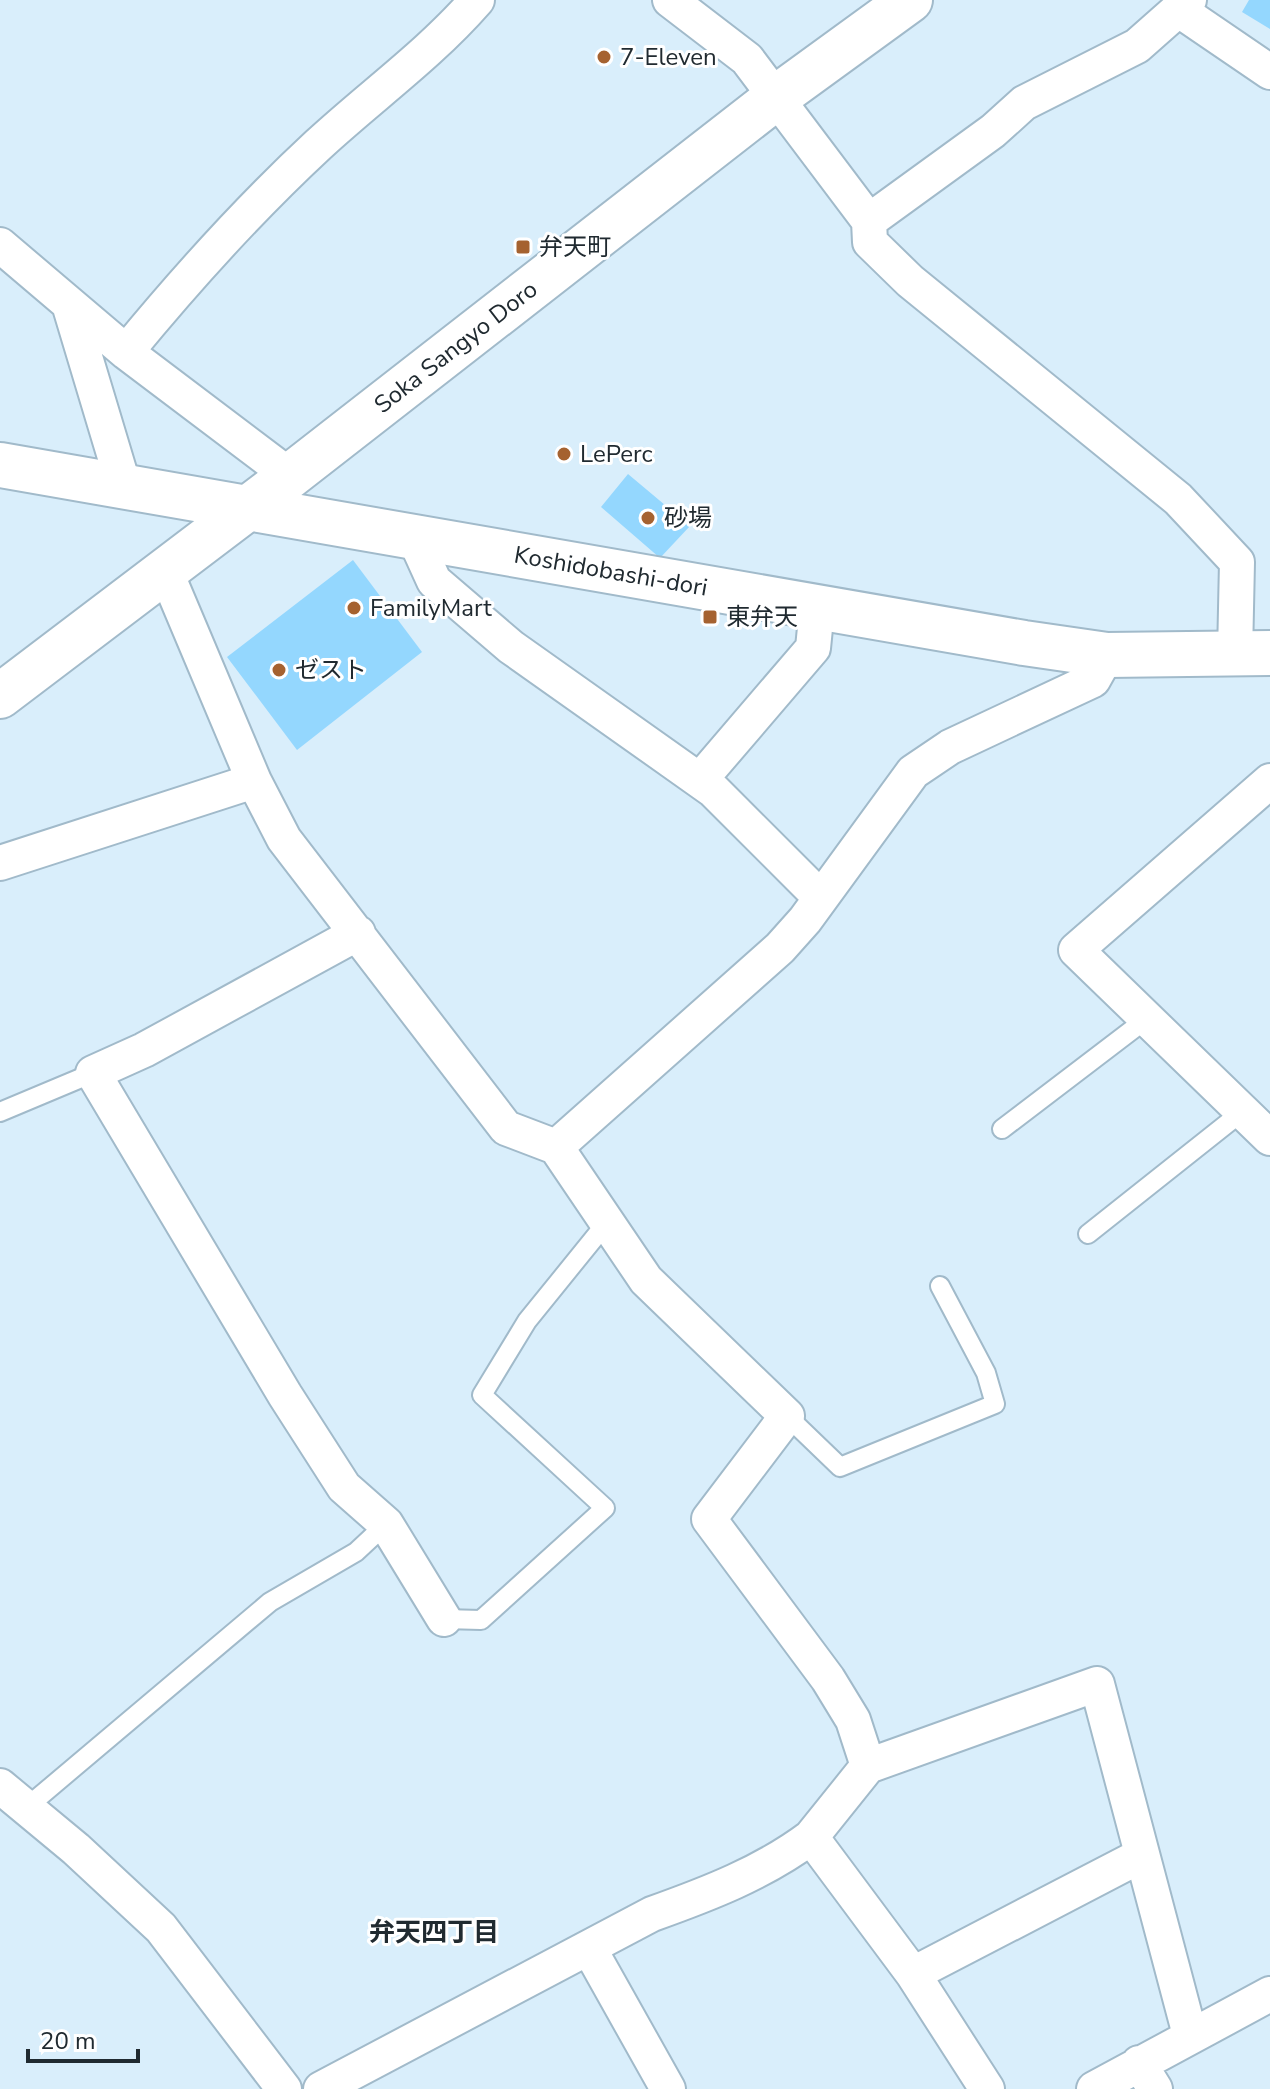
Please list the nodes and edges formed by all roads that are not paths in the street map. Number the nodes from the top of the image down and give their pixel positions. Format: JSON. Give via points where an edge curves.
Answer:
{"nodes":[{"id":1,"x":477,"y":0,"type":"edge"},
{"id":2,"x":670,"y":0,"type":"edge"},
{"id":3,"x":910,"y":0,"type":"edge"},
{"id":4,"x":1184,"y":5,"type":"edge"},
{"id":5,"x":1270,"y":72,"type":"edge"},
{"id":6,"x":778,"y":96,"type":"junction"},
{"id":7,"x":869,"y":221,"type":"junction"},
{"id":8,"x":0,"y":245,"type":"edge"},
{"id":9,"x":70,"y":307,"type":"junction"},
{"id":10,"x":126,"y":352,"type":"junction"},
{"id":11,"x":0,"y":465,"type":"edge"},
{"id":12,"x":290,"y":476,"type":"junction"},
{"id":13,"x":124,"y":487,"type":"junction"},
{"id":14,"x":247,"y":508,"type":"junction"},
{"id":15,"x":414,"y":537,"type":"junction"},
{"id":16,"x":165,"y":570,"type":"junction"},
{"id":17,"x":817,"y":608,"type":"junction"},
{"id":18,"x":1253,"y":654,"type":"edge"},
{"id":19,"x":1107,"y":655,"type":"junction"},
{"id":20,"x":0,"y":696,"type":"edge"},
{"id":21,"x":700,"y":780,"type":"junction"},
{"id":22,"x":254,"y":781,"type":"junction"},
{"id":23,"x":1270,"y":781,"type":"edge"},
{"id":24,"x":0,"y":863,"type":"edge"},
{"id":25,"x":819,"y":896,"type":"junction"},
{"id":26,"x":358,"y":933,"type":"junction"},
{"id":27,"x":1145,"y":1020,"type":"junction"},
{"id":28,"x":93,"y":1073,"type":"junction"},
{"id":29,"x":1243,"y":1111,"type":"junction"},
{"id":30,"x":0,"y":1112,"type":"edge"},
{"id":31,"x":1002,"y":1129,"type":"dead end"},
{"id":32,"x":1270,"y":1138,"type":"edge"},
{"id":33,"x":556,"y":1147,"type":"junction"},
{"id":34,"x":608,"y":1221,"type":"junction"},
{"id":35,"x":1088,"y":1234,"type":"dead end"},
{"id":36,"x":940,"y":1286,"type":"dead end"},
{"id":37,"x":787,"y":1416,"type":"junction"},
{"id":38,"x":386,"y":1524,"type":"junction"},
{"id":39,"x":444,"y":1619,"type":"joint"},
{"id":40,"x":868,"y":1766,"type":"junction"},
{"id":41,"x":0,"y":1786,"type":"edge"},
{"id":42,"x":27,"y":1807,"type":"junction"},
{"id":43,"x":811,"y":1837,"type":"junction"},
{"id":44,"x":1142,"y":1855,"type":"junction"},
{"id":45,"x":590,"y":1950,"type":"junction"},
{"id":46,"x":913,"y":1974,"type":"junction"},
{"id":47,"x":1270,"y":1994,"type":"edge"},
{"id":48,"x":1190,"y":2035,"type":"junction"},
{"id":49,"x":1147,"y":2076,"type":"edge"},
{"id":50,"x":284,"y":2089,"type":"edge"},
{"id":51,"x":321,"y":2089,"type":"edge"},
{"id":52,"x":668,"y":2089,"type":"edge"},
{"id":53,"x":987,"y":2089,"type":"edge"},
{"id":54,"x":1094,"y":2089,"type":"edge"}],
"edges":[{"from":1,"to":10,"type":"street","via":[[407,71],[271,190]]},
{"from":2,"to":6,"type":"street","via":[[747,59]]},
{"from":3,"to":6,"type":"street","name":"Soka Sangyo Doro"},
{"from":4,"to":5,"type":"street"},
{"from":4,"to":7,"type":"street","via":[[1137,46],[1024,103]]},
{"from":6,"to":7,"type":"street"},
{"from":6,"to":12,"type":"street","name":"Soka Sangyo Doro"},
{"from":7,"to":18,"type":"street","via":[[870,242],[910,281],[1178,499],[1237,562]]},
{"from":8,"to":9,"type":"street"},
{"from":9,"to":10,"type":"street"},
{"from":9,"to":13,"type":"street"},
{"from":10,"to":12,"type":"street"},
{"from":11,"to":13,"type":"street","name":"Koshidobashi-dori"},
{"from":12,"to":14,"type":"street","name":"Soka Sangyo Doro"},
{"from":13,"to":14,"type":"street","name":"Koshidobashi-dori"},
{"from":14,"to":15,"type":"street","name":"Koshidobashi-dori"},
{"from":14,"to":16,"type":"street","name":"Soka Sangyo Doro"},
{"from":15,"to":17,"type":"street","name":"Koshidobashi-dori"},
{"from":15,"to":21,"type":"street","via":[[434,581],[500,638]]},
{"from":16,"to":20,"type":"street","name":"Soka Sangyo Doro"},
{"from":16,"to":22,"type":"street"},
{"from":17,"to":19,"type":"street","name":"Koshidobashi-dori"},
{"from":17,"to":21,"type":"street","via":[[813,648]]},
{"from":18,"to":19,"type":"street","name":"Koshidobashi-dori"},
{"from":19,"to":25,"type":"street","via":[[1093,680],[950,747],[913,772]]},
{"from":21,"to":25,"type":"street"},
{"from":22,"to":24,"type":"street"},
{"from":22,"to":26,"type":"street","via":[[284,839]]},
{"from":23,"to":27,"type":"street","via":[[1076,950]]},
{"from":25,"to":33,"type":"street","via":[[780,948]]},
{"from":26,"to":28,"type":"street"},
{"from":26,"to":33,"type":"street","via":[[506,1128]]},
{"from":27,"to":29,"type":"street"},
{"from":27,"to":31,"type":"lane"},
{"from":28,"to":30,"type":"lane"},
{"from":28,"to":38,"type":"street","via":[[344,1487]]},
{"from":29,"to":32,"type":"street"},
{"from":29,"to":35,"type":"lane"},
{"from":33,"to":34,"type":"street"},
{"from":34,"to":37,"type":"street","via":[[646,1280]]},
{"from":34,"to":39,"type":"lane","via":[[527,1321],[482,1395],[605,1508],[481,1620]]},
{"from":36,"to":37,"type":"lane","via":[[986,1373],[995,1404],[840,1467]]},
{"from":37,"to":40,"type":"street","via":[[709,1519],[828,1679],[853,1720]]},
{"from":38,"to":39,"type":"street"},
{"from":38,"to":42,"type":"lane","via":[[356,1552],[270,1602]]},
{"from":40,"to":43,"type":"street"},
{"from":40,"to":44,"type":"street","via":[[1097,1684]]},
{"from":41,"to":42,"type":"street"},
{"from":42,"to":50,"type":"street","via":[[161,1928]]},
{"from":43,"to":45,"type":"street","via":[[775,1861],[711,1893],[652,1914]]},
{"from":43,"to":46,"type":"street"},
{"from":44,"to":46,"type":"street"},
{"from":44,"to":48,"type":"street"},
{"from":45,"to":51,"type":"street"},
{"from":45,"to":52,"type":"street"},
{"from":46,"to":53,"type":"street"},
{"from":47,"to":48,"type":"street"},
{"from":48,"to":49,"type":"street"},
{"from":49,"to":54,"type":"street"}]}
